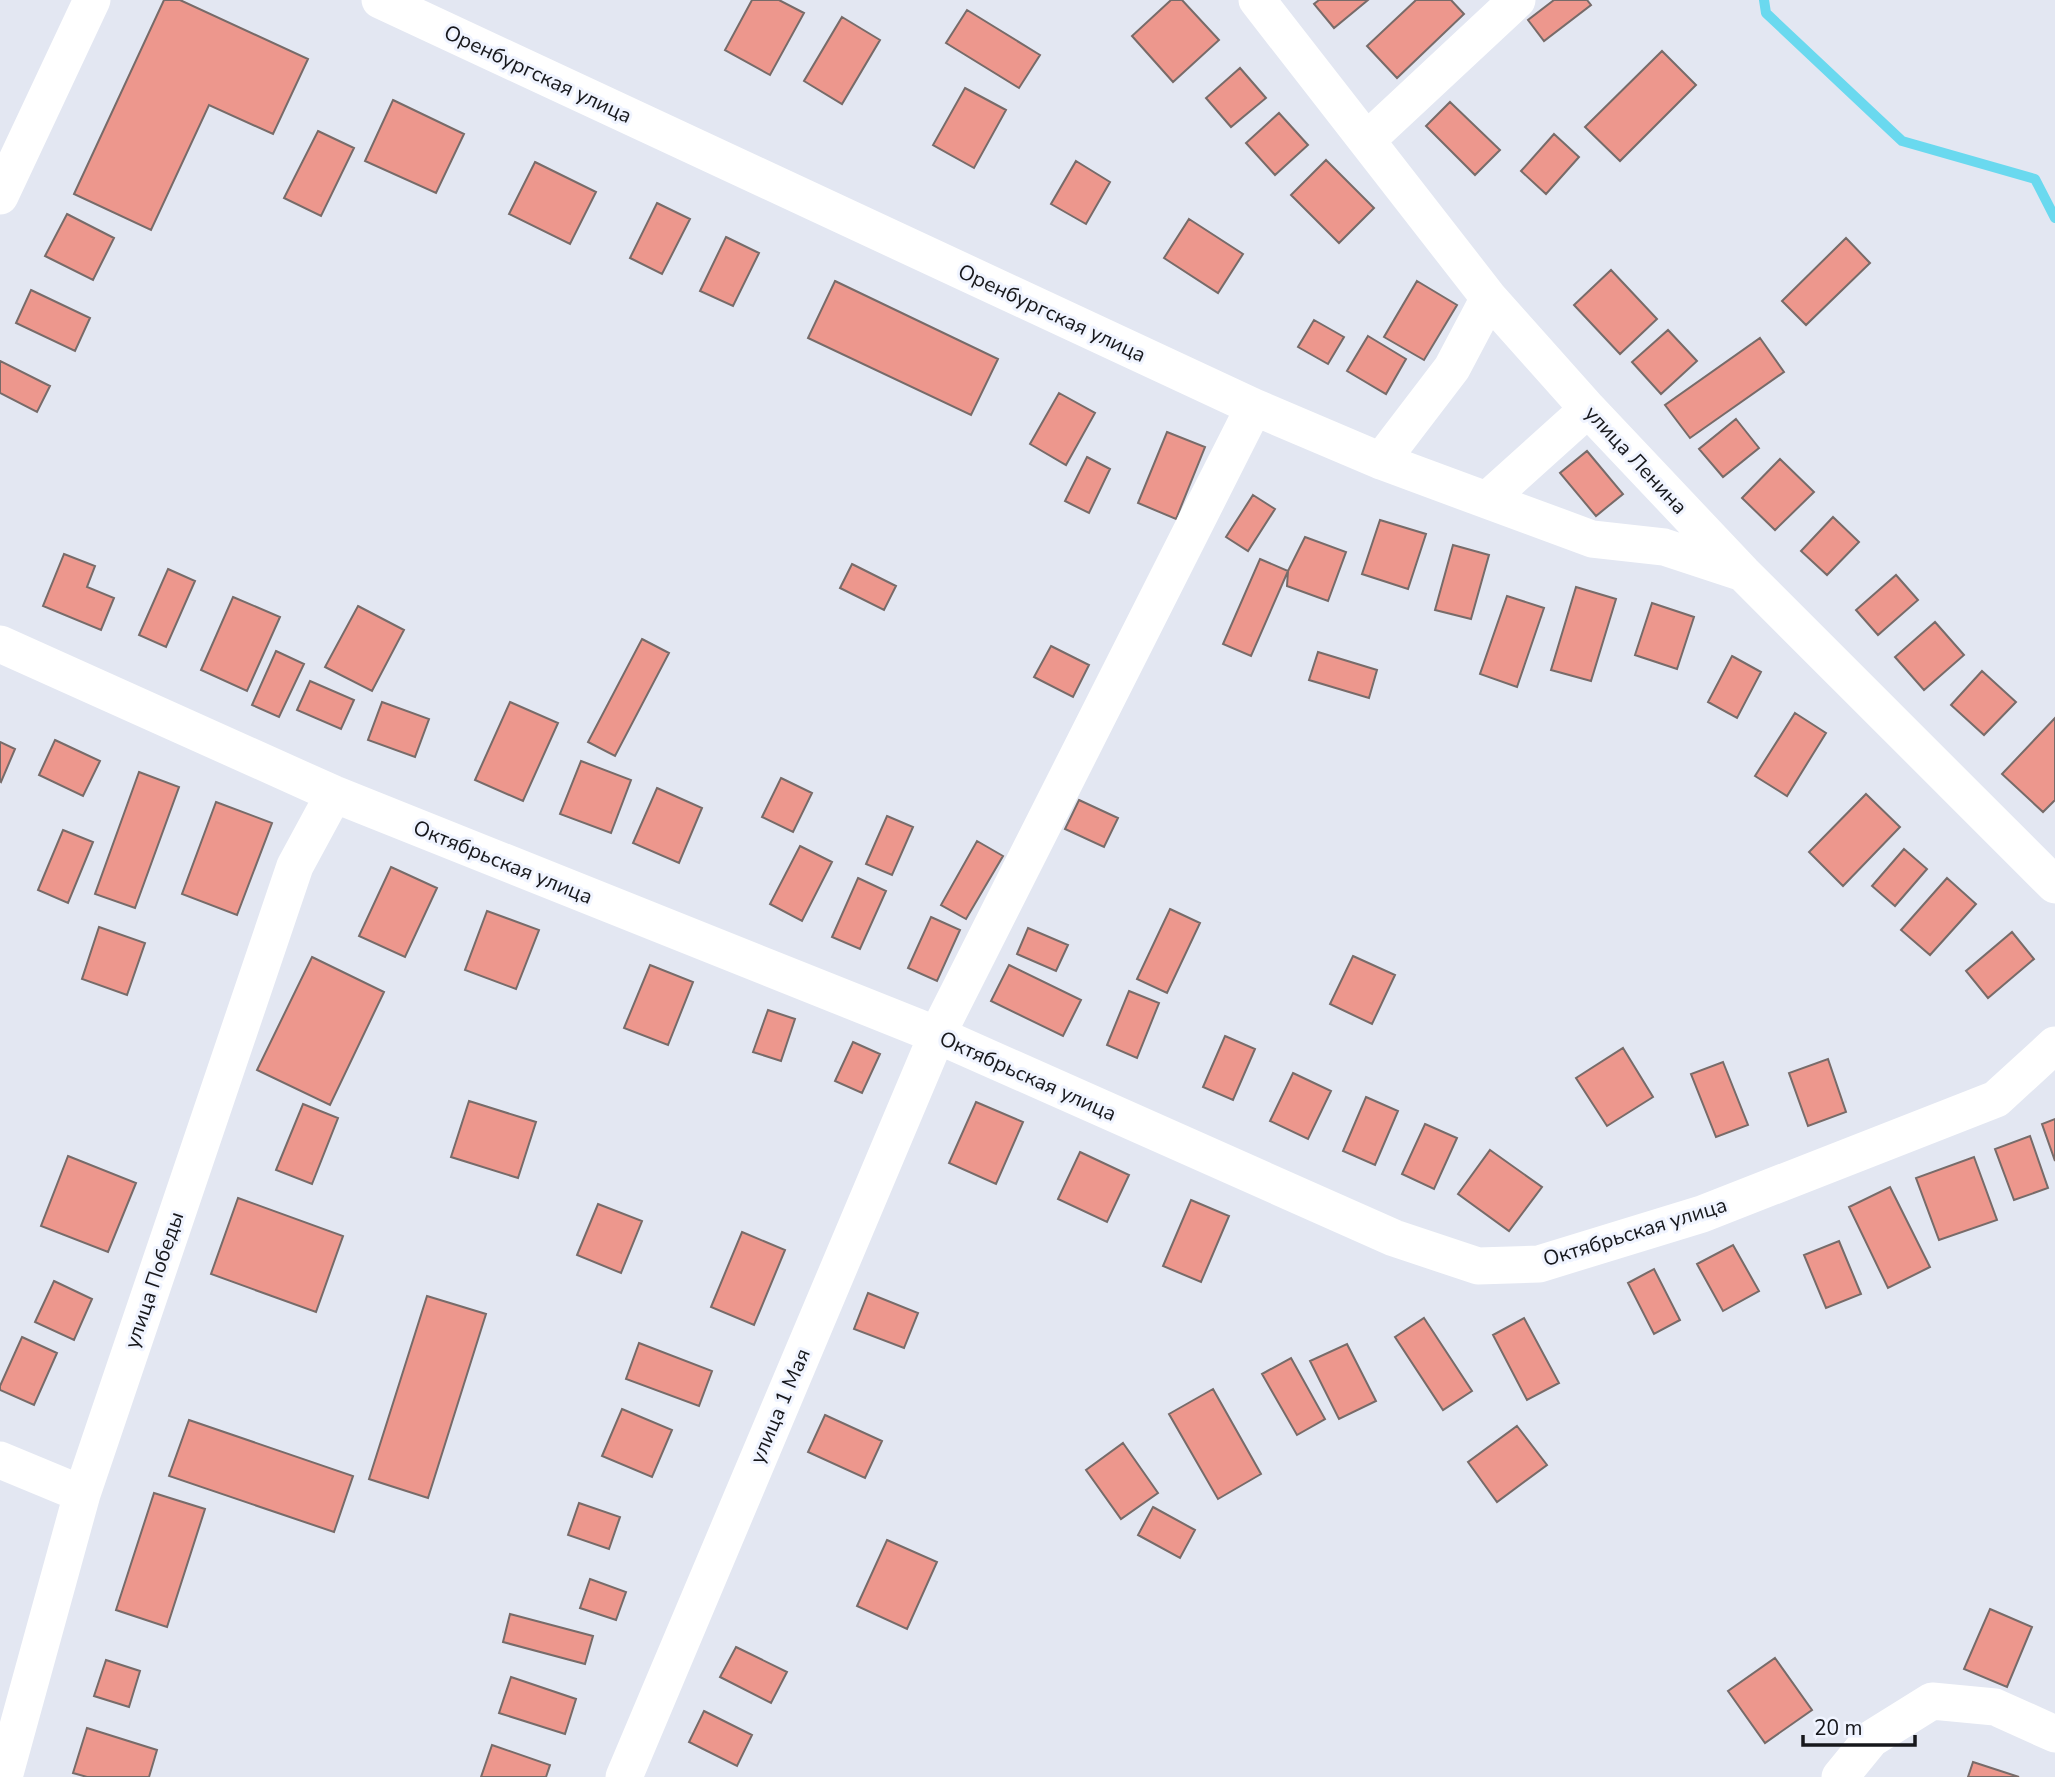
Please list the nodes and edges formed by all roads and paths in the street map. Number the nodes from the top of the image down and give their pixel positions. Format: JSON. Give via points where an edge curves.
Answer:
{"nodes":[{"id":1,"x":92,"y":0,"type":"edge"},
{"id":2,"x":380,"y":0,"type":"edge"},
{"id":3,"x":1257,"y":0,"type":"edge"},
{"id":4,"x":1517,"y":0,"type":"edge"},
{"id":5,"x":1367,"y":140,"type":"junction"},
{"id":6,"x":0,"y":196,"type":"edge"},
{"id":7,"x":1489,"y":298,"type":"junction"},
{"id":8,"x":1254,"y":407,"type":"junction"},
{"id":9,"x":1588,"y":409,"type":"junction"},
{"id":10,"x":1381,"y":461,"type":"junction"},
{"id":11,"x":1487,"y":500,"type":"junction"},
{"id":12,"x":1743,"y":573,"type":"junction"},
{"id":13,"x":0,"y":644,"type":"edge"},
{"id":14,"x":334,"y":794,"type":"junction"},
{"id":15,"x":2055,"y":885,"type":"edge"},
{"id":16,"x":937,"y":1035,"type":"junction"},
{"id":17,"x":2055,"y":1045,"type":"edge"},
{"id":18,"x":2055,"y":1075,"type":"edge"},
{"id":19,"x":1996,"y":1099,"type":"junction"},
{"id":20,"x":0,"y":1460,"type":"edge"},
{"id":21,"x":82,"y":1494,"type":"junction"},
{"id":22,"x":2055,"y":1734,"type":"edge"},
{"id":23,"x":4,"y":1777,"type":"edge"},
{"id":24,"x":624,"y":1777,"type":"edge"},
{"id":25,"x":1840,"y":1777,"type":"edge"}],
"edges":[{"from":1,"to":6,"type":"street"},
{"from":2,"to":8,"type":"street","name":"Оренбургская улица"},
{"from":3,"to":5,"type":"street","name":"улица Ленина"},
{"from":4,"to":5,"type":"street"},
{"from":5,"to":7,"type":"street","name":"улица Ленина"},
{"from":7,"to":9,"type":"street","name":"улица Ленина"},
{"from":7,"to":10,"type":"street","via":[[1452,368]]},
{"from":8,"to":10,"type":"street","name":"Оренбургская улица"},
{"from":8,"to":16,"type":"street","name":"улица 1 Мая"},
{"from":9,"to":11,"type":"street"},
{"from":9,"to":12,"type":"street","name":"улица Ленина"},
{"from":10,"to":11,"type":"street","name":"Оренбургская улица"},
{"from":11,"to":12,"type":"street","name":"Оренбургская улица","via":[[1592,539],[1664,547]]},
{"from":12,"to":15,"type":"street","name":"улица Ленина"},
{"from":13,"to":14,"type":"street","name":"Октябрьская улица"},
{"from":14,"to":16,"type":"street","name":"Октябрьская улица"},
{"from":14,"to":21,"type":"street","name":"улица Победы","via":[[295,866]]},
{"from":16,"to":19,"type":"street","name":"Октябрьская улица","via":[[1394,1238],[1478,1266],[1539,1264],[1702,1214]]},
{"from":16,"to":24,"type":"street","name":"улица 1 Мая"},
{"from":17,"to":19,"type":"street","name":"Октябрьская улица"},
{"from":18,"to":19,"type":"street"},
{"from":20,"to":21,"type":"street"},
{"from":21,"to":23,"type":"street","name":"улица Победы"},
{"from":22,"to":25,"type":"street","via":[[1995,1707],[1932,1701],[1871,1739]]}]}
